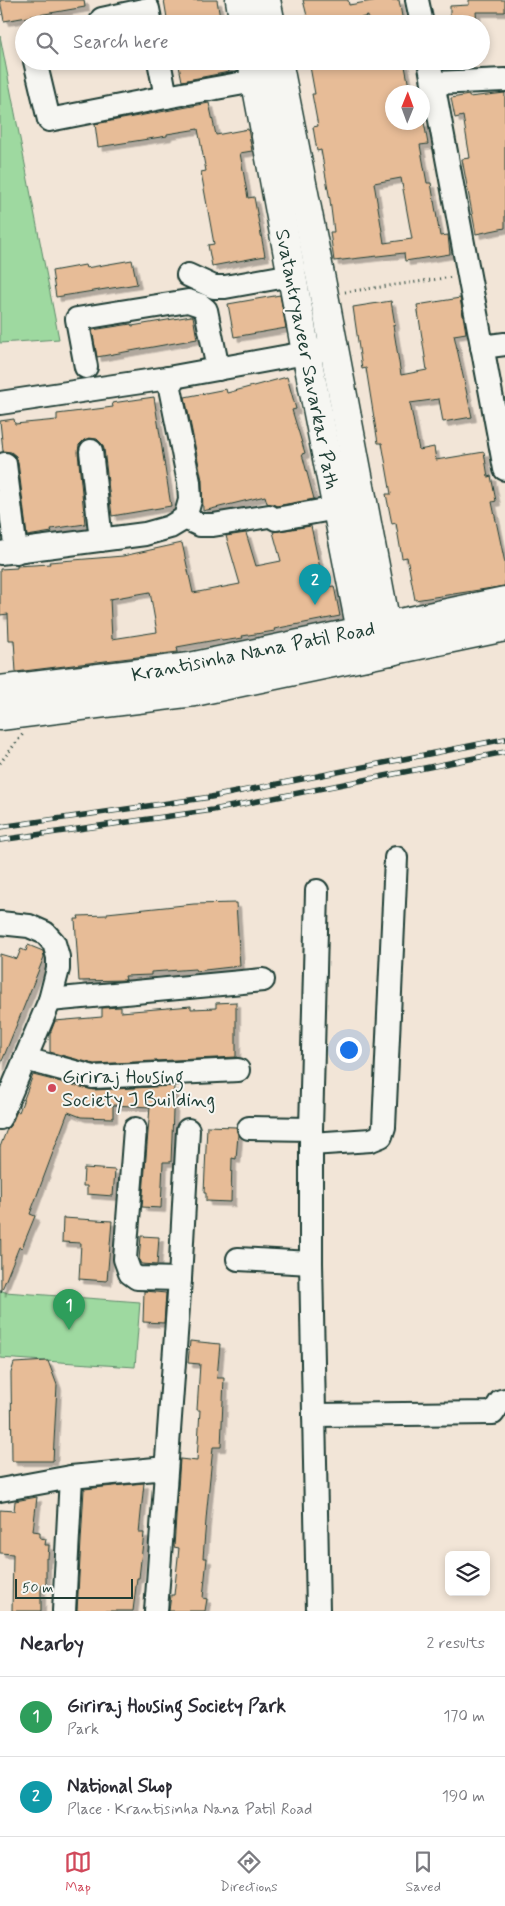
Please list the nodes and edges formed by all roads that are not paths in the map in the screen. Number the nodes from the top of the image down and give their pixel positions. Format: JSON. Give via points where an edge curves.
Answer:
{"nodes":[{"id":1,"x":240,"y":0,"type":"edge"},
{"id":2,"x":266,"y":0,"type":"edge"},
{"id":3,"x":417,"y":0,"type":"edge"},
{"id":4,"x":120,"y":15,"type":"edge"},
{"id":5,"x":149,"y":15,"type":"edge"},
{"id":6,"x":242,"y":15,"type":"edge"},
{"id":7,"x":269,"y":15,"type":"edge"},
{"id":8,"x":420,"y":15,"type":"edge"},
{"id":9,"x":37,"y":70,"type":"edge"},
{"id":10,"x":161,"y":70,"type":"edge"},
{"id":11,"x":431,"y":70,"type":"edge"},
{"id":12,"x":265,"y":76,"type":"edge"},
{"id":13,"x":505,"y":80,"type":"edge"},
{"id":14,"x":434,"y":83,"type":"junction"},
{"id":15,"x":166,"y":97,"type":"junction"},
{"id":16,"x":188,"y":276,"type":"dead end"},
{"id":17,"x":292,"y":276,"type":"junction"},
{"id":18,"x":505,"y":344,"type":"edge"},
{"id":19,"x":482,"y":347,"type":"junction"},
{"id":20,"x":334,"y":348,"type":"junction"},
{"id":21,"x":306,"y":352,"type":"junction"},
{"id":22,"x":86,"y":367,"type":"dead end"},
{"id":23,"x":218,"y":368,"type":"junction"},
{"id":24,"x":168,"y":378,"type":"junction"},
{"id":25,"x":0,"y":403,"type":"edge"},
{"id":26,"x":91,"y":451,"type":"dead end"},
{"id":27,"x":5,"y":464,"type":"dead end"},
{"id":28,"x":505,"y":469,"type":"edge"},
{"id":29,"x":337,"y":508,"type":"junction"},
{"id":30,"x":185,"y":518,"type":"junction"},
{"id":31,"x":101,"y":540,"type":"junction"},
{"id":32,"x":8,"y":552,"type":"edge"},
{"id":33,"x":505,"y":601,"type":"edge"},
{"id":34,"x":505,"y":627,"type":"edge"},
{"id":35,"x":376,"y":641,"type":"junction"},
{"id":36,"x":0,"y":690,"type":"edge"},
{"id":37,"x":0,"y":716,"type":"edge"},
{"id":38,"x":396,"y":858,"type":"dead end"},
{"id":39,"x":317,"y":891,"type":"dead end"},
{"id":40,"x":0,"y":923,"type":"edge"},
{"id":41,"x":263,"y":980,"type":"dead end"},
{"id":42,"x":50,"y":1000,"type":"junction"},
{"id":43,"x":25,"y":1058,"type":"junction"},
{"id":44,"x":238,"y":1070,"type":"dead end"},
{"id":45,"x":0,"y":1118,"type":"edge"},
{"id":46,"x":249,"y":1128,"type":"dead end"},
{"id":47,"x":135,"y":1129,"type":"dead end"},
{"id":48,"x":188,"y":1130,"type":"dead end"},
{"id":49,"x":311,"y":1136,"type":"junction"},
{"id":50,"x":238,"y":1258,"type":"dead end"},
{"id":51,"x":311,"y":1263,"type":"junction"},
{"id":52,"x":180,"y":1279,"type":"junction"},
{"id":53,"x":505,"y":1400,"type":"edge"},
{"id":54,"x":314,"y":1415,"type":"junction"},
{"id":55,"x":166,"y":1468,"type":"junction"},
{"id":56,"x":71,"y":1477,"type":"junction"},
{"id":57,"x":0,"y":1490,"type":"edge"},
{"id":58,"x":64,"y":1611,"type":"edge"},
{"id":59,"x":156,"y":1611,"type":"edge"},
{"id":60,"x":318,"y":1611,"type":"edge"}],
"edges":[{"from":1,"to":6,"type":"main road"},
{"from":2,"to":7,"type":"main road"},
{"from":3,"to":8,"type":"street"},
{"from":4,"to":5,"type":"street","via":[[148,9]]},
{"from":9,"to":15,"type":"street","via":[[49,120]]},
{"from":10,"to":15,"type":"street"},
{"from":11,"to":14,"type":"street"},
{"from":12,"to":15,"type":"street"},
{"from":12,"to":17,"type":"main road","name":"Svatantryaveer Savarkar Path"},
{"from":12,"to":20,"type":"main road","name":"Svatantryaveer Savarkar Path","via":[[324,295]]},
{"from":13,"to":14,"type":"street"},
{"from":14,"to":19,"type":"street"},
{"from":16,"to":17,"type":"street","via":[[214,287]]},
{"from":17,"to":21,"type":"main road","name":"Svatantryaveer Savarkar Path"},
{"from":18,"to":19,"type":"street"},
{"from":19,"to":28,"type":"street"},
{"from":20,"to":21,"type":"street"},
{"from":20,"to":35,"type":"main road","name":"Svatantryaveer Savarkar Path"},
{"from":21,"to":23,"type":"street"},
{"from":21,"to":29,"type":"main road","name":"Svatantryaveer Savarkar Path"},
{"from":22,"to":23,"type":"street","via":[[77,318],[188,301],[206,310]]},
{"from":23,"to":24,"type":"street"},
{"from":24,"to":25,"type":"street"},
{"from":24,"to":30,"type":"street","via":[[189,482],[190,500]]},
{"from":26,"to":31,"type":"street"},
{"from":27,"to":32,"type":"street"},
{"from":29,"to":30,"type":"street","via":[[212,525]]},
{"from":29,"to":35,"type":"main road","name":"Svatantryaveer Savarkar Path"},
{"from":30,"to":31,"type":"street","via":[[170,527],[145,534]]},
{"from":31,"to":32,"type":"street"},
{"from":33,"to":35,"type":"main road","name":"Krantisinha Nana Patil Road"},
{"from":34,"to":35,"type":"main road","name":"Krantisinha Nana Patil Road"},
{"from":35,"to":36,"type":"main road","name":"Krantisinha Nana Patil Road"},
{"from":35,"to":37,"type":"main road","name":"Krantisinha Nana Patil Road","via":[[194,692]]},
{"from":38,"to":49,"type":"street","via":[[384,1127],[380,1136],[371,1140]]},
{"from":39,"to":49,"type":"street"},
{"from":40,"to":42,"type":"street","via":[[29,926],[46,933],[54,943],[58,969]]},
{"from":41,"to":42,"type":"street"},
{"from":42,"to":43,"type":"street"},
{"from":43,"to":44,"type":"street","via":[[93,1077]]},
{"from":43,"to":45,"type":"street"},
{"from":46,"to":49,"type":"street"},
{"from":47,"to":52,"type":"street","via":[[125,1259],[130,1273],[137,1278]]},
{"from":48,"to":52,"type":"street"},
{"from":49,"to":51,"type":"street"},
{"from":50,"to":51,"type":"street"},
{"from":51,"to":54,"type":"street"},
{"from":52,"to":55,"type":"street"},
{"from":53,"to":54,"type":"street","via":[[493,1413]]},
{"from":54,"to":60,"type":"street"},
{"from":55,"to":56,"type":"street"},
{"from":55,"to":59,"type":"street"},
{"from":56,"to":57,"type":"street"},
{"from":56,"to":58,"type":"street"}]}
